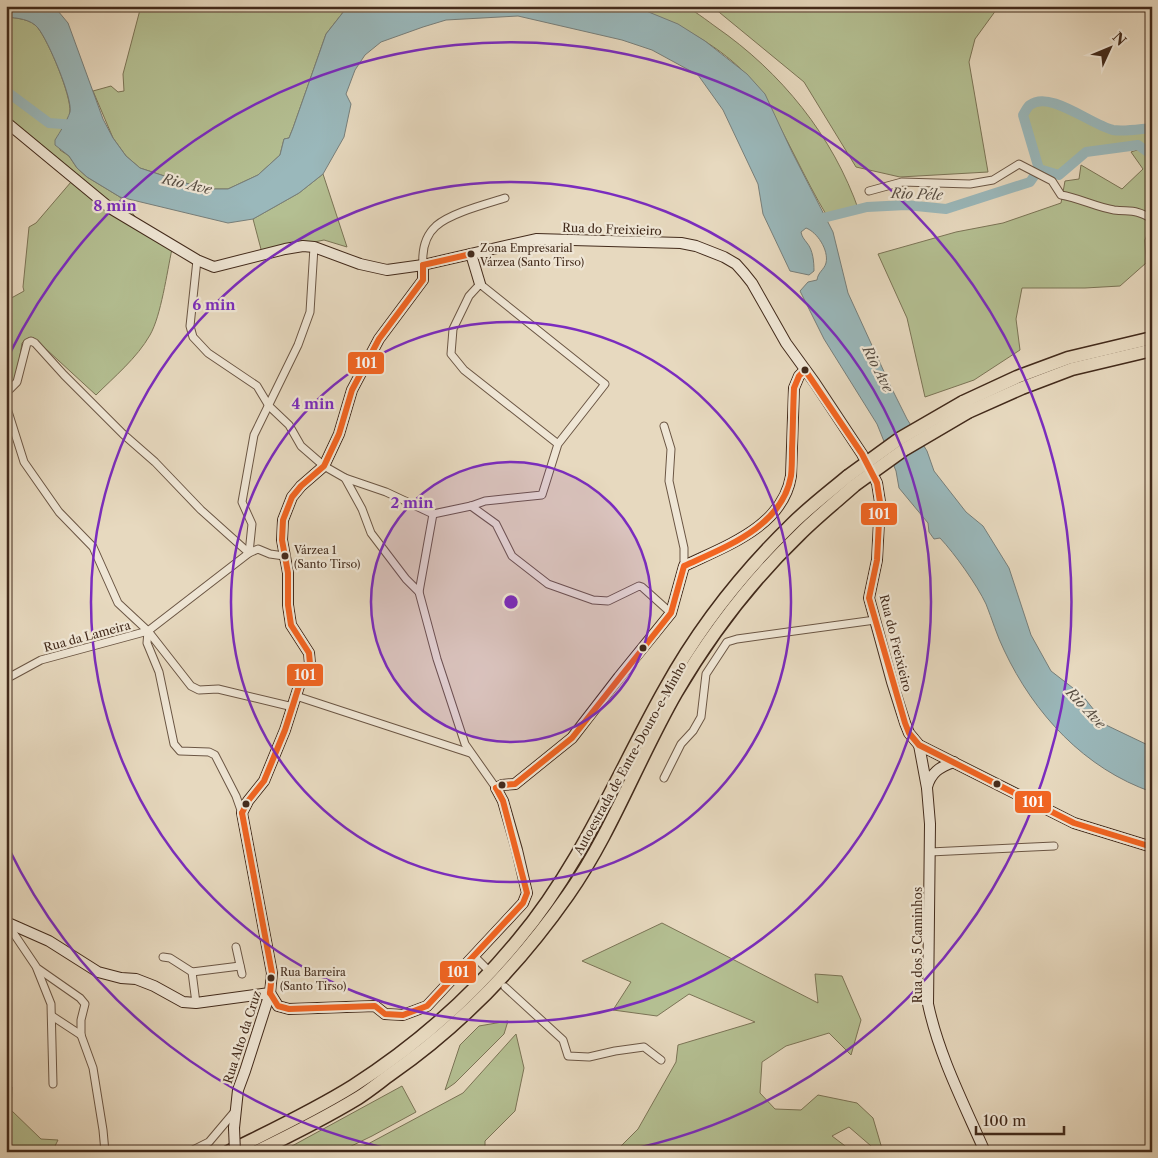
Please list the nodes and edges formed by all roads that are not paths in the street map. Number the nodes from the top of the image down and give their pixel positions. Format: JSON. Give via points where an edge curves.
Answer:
{"nodes":[{"id":1,"x":6,"y":122,"type":"edge"},
{"id":2,"x":869,"y":191,"type":"dead end"},
{"id":3,"x":505,"y":198,"type":"dead end"},
{"id":4,"x":1152,"y":219,"type":"edge"},
{"id":5,"x":314,"y":247,"type":"junction"},
{"id":6,"x":471,"y":254,"type":"junction"},
{"id":7,"x":197,"y":260,"type":"junction"},
{"id":8,"x":423,"y":265,"type":"junction"},
{"id":9,"x":480,"y":284,"type":"junction"},
{"id":10,"x":1152,"y":338,"type":"edge"},
{"id":11,"x":1152,"y":350,"type":"edge"},
{"id":12,"x":805,"y":370,"type":"junction"},
{"id":13,"x":6,"y":390,"type":"edge"},
{"id":14,"x":6,"y":405,"type":"edge"},
{"id":15,"x":269,"y":406,"type":"junction"},
{"id":16,"x":966,"y":407,"type":"junction"},
{"id":17,"x":664,"y":426,"type":"dead end"},
{"id":18,"x":558,"y":444,"type":"junction"},
{"id":19,"x":324,"y":466,"type":"junction"},
{"id":20,"x":345,"y":478,"type":"junction"},
{"id":21,"x":851,"y":480,"type":"junction"},
{"id":22,"x":471,"y":506,"type":"junction"},
{"id":23,"x":433,"y":514,"type":"junction"},
{"id":24,"x":249,"y":553,"type":"junction"},
{"id":25,"x":284,"y":556,"type":"junction"},
{"id":26,"x":684,"y":566,"type":"junction"},
{"id":27,"x":419,"y":592,"type":"junction"},
{"id":28,"x":671,"y":613,"type":"junction"},
{"id":29,"x":875,"y":620,"type":"junction"},
{"id":30,"x":148,"y":631,"type":"junction"},
{"id":31,"x":6,"y":679,"type":"edge"},
{"id":32,"x":296,"y":696,"type":"junction"},
{"id":33,"x":293,"y":707,"type":"junction"},
{"id":34,"x":919,"y":744,"type":"junction"},
{"id":35,"x":470,"y":754,"type":"junction"},
{"id":36,"x":954,"y":762,"type":"junction"},
{"id":37,"x":664,"y":778,"type":"dead end"},
{"id":38,"x":496,"y":788,"type":"junction"},
{"id":39,"x":927,"y":788,"type":"junction"},
{"id":40,"x":242,"y":813,"type":"junction"},
{"id":41,"x":1054,"y":846,"type":"dead end"},
{"id":42,"x":1152,"y":847,"type":"edge"},
{"id":43,"x":930,"y":852,"type":"junction"},
{"id":44,"x":6,"y":922,"type":"edge"},
{"id":45,"x":236,"y":947,"type":"dead end"},
{"id":46,"x":474,"y":956,"type":"junction"},
{"id":47,"x":163,"y":957,"type":"dead end"},
{"id":48,"x":485,"y":967,"type":"dead end"},
{"id":49,"x":37,"y":968,"type":"junction"},
{"id":50,"x":192,"y":972,"type":"junction"},
{"id":51,"x":505,"y":987,"type":"dead end"},
{"id":52,"x":270,"y":993,"type":"junction"},
{"id":53,"x":196,"y":1004,"type":"junction"},
{"id":54,"x":52,"y":1016,"type":"junction"},
{"id":55,"x":81,"y":1035,"type":"junction"},
{"id":56,"x":661,"y":1060,"type":"dead end"},
{"id":57,"x":53,"y":1084,"type":"dead end"},
{"id":58,"x":236,"y":1110,"type":"junction"},
{"id":59,"x":105,"y":1152,"type":"edge"},
{"id":60,"x":189,"y":1152,"type":"edge"},
{"id":61,"x":228,"y":1152,"type":"edge"},
{"id":62,"x":235,"y":1152,"type":"edge"},
{"id":63,"x":256,"y":1152,"type":"edge"},
{"id":64,"x":985,"y":1152,"type":"edge"}],
"edges":[{"from":1,"to":7,"type":"street","name":"Rua do Freixieiro","via":[[110,208]]},
{"from":2,"to":4,"type":"street","via":[[902,182],[970,184],[993,180],[1019,164],[1052,181],[1060,194],[1113,210],[1132,210]]},
{"from":3,"to":8,"type":"street","via":[[436,226],[422,252]]},
{"from":5,"to":7,"type":"street","name":"Rua do Freixieiro","via":[[285,249],[214,267]]},
{"from":5,"to":8,"type":"street","name":"Rua do Freixieiro","via":[[387,270]]},
{"from":5,"to":15,"type":"street","via":[[310,312]]},
{"from":6,"to":8,"type":"street","name":"Rua do Freixieiro"},
{"from":6,"to":9,"type":"street"},
{"from":6,"to":12,"type":"street","name":"Rua do Freixieiro","via":[[536,240],[681,243],[710,250],[736,264],[748,278]]},
{"from":7,"to":15,"type":"street","via":[[190,326],[193,337],[208,353],[257,386]]},
{"from":8,"to":19,"type":"street","via":[[423,280],[378,339],[352,390],[339,434]]},
{"from":9,"to":18,"type":"street","via":[[469,296],[453,330],[451,354],[464,370]]},
{"from":9,"to":18,"type":"street","via":[[605,384]]},
{"from":10,"to":16,"type":"highway","name":"Autoestrada de Entre-Douro-e-Minho","via":[[1068,358],[1017,377]]},
{"from":11,"to":16,"type":"highway","name":"Autoestrada de Entre-Douro-e-Minho","via":[[1072,369]]},
{"from":12,"to":26,"type":"street","via":[[794,388],[791,476],[789,490],[779,508],[749,532]]},
{"from":12,"to":29,"type":"street","name":"Rua do Freixieiro","via":[[862,454],[877,483],[880,502],[877,560],[869,598]]},
{"from":13,"to":24,"type":"street","via":[[17,382],[27,343],[35,343],[201,510]]},
{"from":14,"to":30,"type":"street","via":[[24,462],[59,512],[93,547],[118,603]]},
{"from":15,"to":19,"type":"street","via":[[289,425],[301,446]]},
{"from":15,"to":24,"type":"street","via":[[254,435],[242,502],[252,524]]},
{"from":16,"to":21,"type":"highway","name":"Autoestrada de Entre-Douro-e-Minho","bridge":true,"via":[[899,439]]},
{"from":17,"to":26,"type":"street","via":[[671,449],[669,481],[684,548]]},
{"from":18,"to":22,"type":"street","via":[[542,496],[485,501]]},
{"from":19,"to":20,"type":"street"},
{"from":19,"to":25,"type":"street","via":[[292,497],[282,520]]},
{"from":20,"to":23,"type":"street","via":[[386,492]]},
{"from":20,"to":27,"type":"street","via":[[371,533]]},
{"from":21,"to":61,"type":"highway","name":"Autoestrada de Entre-Douro-e-Minho","via":[[792,524],[748,570],[705,625],[666,687],[591,834],[519,940],[468,995],[406,1048],[353,1086]]},
{"from":21,"to":63,"type":"highway","name":"Autoestrada de Entre-Douro-e-Minho","via":[[763,572],[715,632],[676,693],[602,839],[569,894],[528,949],[477,1004],[422,1052],[360,1097]]},
{"from":22,"to":23,"type":"street"},
{"from":22,"to":28,"type":"street","via":[[496,524],[512,556],[548,584],[592,600],[608,601],[639,586]]},
{"from":23,"to":27,"type":"street"},
{"from":24,"to":25,"type":"street","via":[[258,549]]},
{"from":24,"to":30,"type":"street"},
{"from":25,"to":32,"type":"street","via":[[291,625],[309,653],[310,664]]},
{"from":26,"to":28,"type":"street"},
{"from":27,"to":35,"type":"street","via":[[437,660]]},
{"from":28,"to":38,"type":"street","via":[[572,738],[515,784]]},
{"from":29,"to":34,"type":"street","name":"Rua do Freixieiro","via":[[905,723],[909,734]]},
{"from":29,"to":37,"type":"street","via":[[727,642],[706,674],[701,717],[681,744]]},
{"from":30,"to":31,"type":"street","name":"Rua da Lameira","via":[[41,660]]},
{"from":30,"to":33,"type":"street","via":[[187,681],[199,690],[218,689]]},
{"from":30,"to":40,"type":"street","via":[[147,643],[159,672],[174,744],[180,751],[215,755]]},
{"from":32,"to":33,"type":"street"},
{"from":32,"to":35,"type":"street"},
{"from":33,"to":40,"type":"street","via":[[264,781]]},
{"from":34,"to":36,"type":"street"},
{"from":34,"to":39,"type":"street","name":"Rua dos 5 Caminhos"},
{"from":35,"to":38,"type":"street"},
{"from":36,"to":39,"type":"street","via":[[938,769],[930,777]]},
{"from":36,"to":42,"type":"street","via":[[1074,823]]},
{"from":38,"to":46,"type":"street","via":[[503,801],[527,893],[523,902]]},
{"from":39,"to":43,"type":"street","name":"Rua dos 5 Caminhos"},
{"from":40,"to":52,"type":"street","name":"Rua Alto da Cruz","via":[[272,973]]},
{"from":41,"to":43,"type":"street"},
{"from":43,"to":64,"type":"street","name":"Rua dos 5 Caminhos","via":[[928,1004],[941,1051]]},
{"from":44,"to":49,"type":"street"},
{"from":44,"to":53,"type":"street","via":[[49,941],[98,972],[136,979],[183,1002]]},
{"from":45,"to":50,"type":"street","via":[[241,970]]},
{"from":46,"to":48,"type":"street"},
{"from":46,"to":52,"type":"street","via":[[427,1006],[403,1014],[385,1014],[375,1006],[289,1009],[278,1006]]},
{"from":47,"to":50,"type":"street"},
{"from":49,"to":54,"type":"street","via":[[51,1004]]},
{"from":49,"to":55,"type":"street","via":[[85,1004]]},
{"from":50,"to":53,"type":"street"},
{"from":51,"to":56,"type":"street","via":[[563,1040],[568,1056],[589,1057],[644,1047]]},
{"from":52,"to":53,"type":"street"},
{"from":52,"to":58,"type":"street","name":"Rua Alto da Cruz","via":[[238,1090]]},
{"from":54,"to":55,"type":"street"},
{"from":54,"to":57,"type":"street"},
{"from":55,"to":59,"type":"street","via":[[93,1068]]},
{"from":58,"to":60,"type":"street","via":[[209,1142]]},
{"from":58,"to":62,"type":"street","name":"Rua Alto da Cruz","bridge":true}]}
